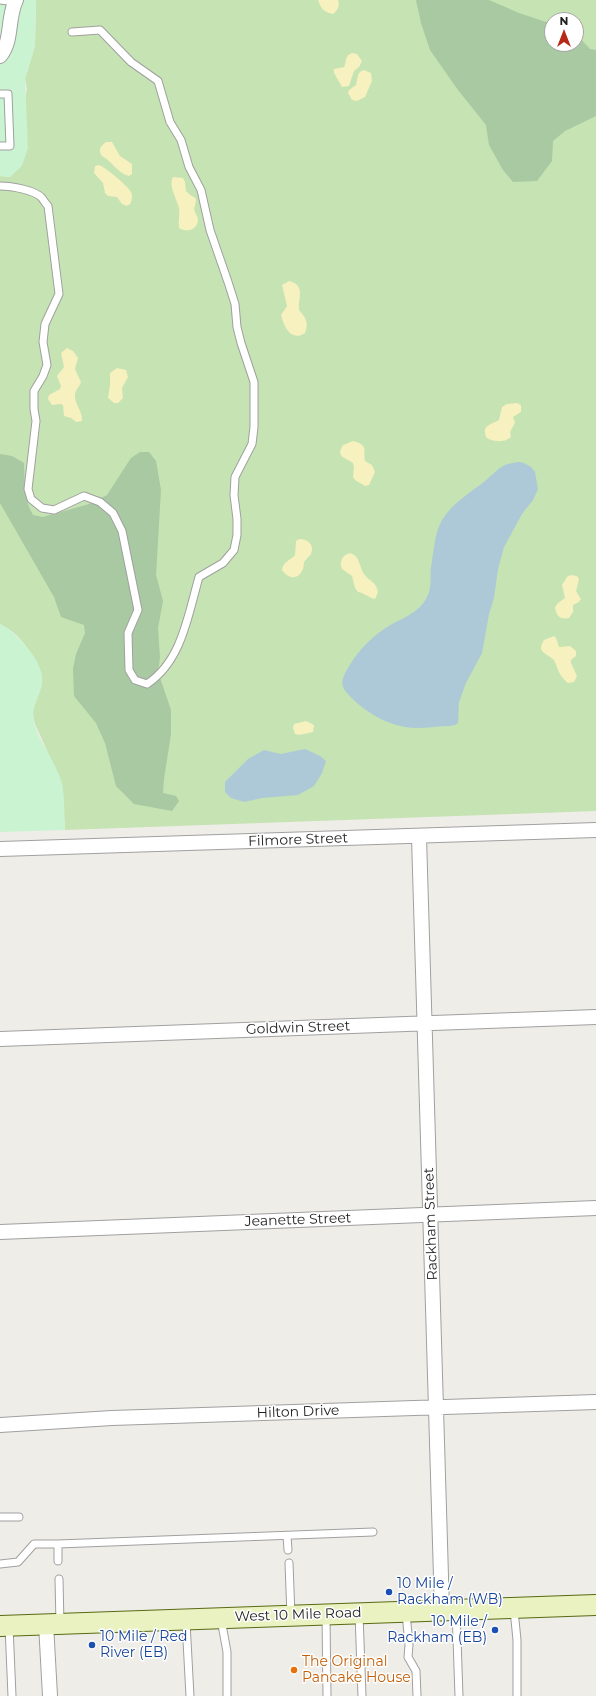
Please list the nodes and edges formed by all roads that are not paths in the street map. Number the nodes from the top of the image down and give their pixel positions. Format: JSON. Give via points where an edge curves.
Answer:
{"nodes":[{"id":1,"x":0,"y":0,"type":"edge"},
{"id":2,"x":16,"y":1,"type":"edge"},
{"id":3,"x":72,"y":32,"type":"dead end"},
{"id":4,"x":0,"y":56,"type":"edge"},
{"id":5,"x":0,"y":94,"type":"edge"},
{"id":6,"x":0,"y":146,"type":"edge"},
{"id":7,"x":0,"y":186,"type":"edge"},
{"id":8,"x":596,"y":830,"type":"edge"},
{"id":9,"x":419,"y":837,"type":"junction"},
{"id":10,"x":0,"y":849,"type":"edge"},
{"id":11,"x":596,"y":1017,"type":"edge"},
{"id":12,"x":424,"y":1023,"type":"junction"},
{"id":13,"x":0,"y":1039,"type":"edge"},
{"id":14,"x":596,"y":1208,"type":"edge"},
{"id":15,"x":431,"y":1214,"type":"junction"},
{"id":16,"x":0,"y":1232,"type":"edge"},
{"id":17,"x":596,"y":1402,"type":"edge"},
{"id":18,"x":436,"y":1407,"type":"junction"},
{"id":19,"x":0,"y":1426,"type":"edge"},
{"id":20,"x":19,"y":1516,"type":"dead end"},
{"id":21,"x":0,"y":1517,"type":"edge"},
{"id":22,"x":373,"y":1532,"type":"dead end"},
{"id":23,"x":287,"y":1536,"type":"junction"},
{"id":24,"x":58,"y":1544,"type":"junction"},
{"id":25,"x":288,"y":1550,"type":"dead end"},
{"id":26,"x":58,"y":1561,"type":"dead end"},
{"id":27,"x":289,"y":1563,"type":"dead end"},
{"id":28,"x":0,"y":1564,"type":"edge"},
{"id":29,"x":59,"y":1579,"type":"dead end"},
{"id":30,"x":596,"y":1605,"type":"edge"},
{"id":31,"x":514,"y":1608,"type":"junction"},
{"id":32,"x":449,"y":1610,"type":"junction"},
{"id":33,"x":406,"y":1612,"type":"junction"},
{"id":34,"x":359,"y":1613,"type":"junction"},
{"id":35,"x":326,"y":1614,"type":"junction"},
{"id":36,"x":291,"y":1616,"type":"junction"},
{"id":37,"x":221,"y":1618,"type":"junction"},
{"id":38,"x":186,"y":1619,"type":"junction"},
{"id":39,"x":53,"y":1624,"type":"junction"},
{"id":40,"x":5,"y":1626,"type":"edge"},
{"id":41,"x":12,"y":1696,"type":"edge"},
{"id":42,"x":50,"y":1696,"type":"edge"},
{"id":43,"x":190,"y":1696,"type":"edge"},
{"id":44,"x":227,"y":1696,"type":"edge"},
{"id":45,"x":327,"y":1696,"type":"edge"},
{"id":46,"x":362,"y":1696,"type":"edge"},
{"id":47,"x":418,"y":1696,"type":"edge"},
{"id":48,"x":460,"y":1696,"type":"edge"},
{"id":49,"x":517,"y":1696,"type":"edge"}],
"edges":[{"from":1,"to":2,"type":"lane"},
{"from":2,"to":4,"type":"street","via":[[10,20],[8,42]]},
{"from":3,"to":7,"type":"lane","via":[[100,30],[131,62],[158,81],[170,122],[181,140],[189,167],[201,190],[210,230],[235,304],[237,327],[254,382],[252,444],[235,477],[237,535],[234,550],[223,563],[199,578],[183,636],[159,676],[147,684],[135,680],[129,670],[128,633],[138,610],[122,531],[113,513],[100,502],[84,496],[54,510],[42,508],[31,499],[28,489],[36,421],[34,391],[47,365],[43,342],[45,324],[59,294],[48,206],[42,197],[8,186]]},
{"from":5,"to":6,"type":"lane","via":[[8,94],[10,146]]},
{"from":8,"to":9,"type":"street","name":"Filmore Street"},
{"from":9,"to":10,"type":"street","name":"Filmore Street"},
{"from":9,"to":12,"type":"street","name":"Rackham Street"},
{"from":11,"to":12,"type":"street","name":"Goldwin Street"},
{"from":12,"to":13,"type":"street","name":"Goldwin Street"},
{"from":12,"to":15,"type":"street","name":"Rackham Street"},
{"from":14,"to":15,"type":"street","name":"Jeanette Street"},
{"from":15,"to":16,"type":"street","name":"Jeanette Street"},
{"from":15,"to":18,"type":"street","name":"Rackham Street"},
{"from":17,"to":18,"type":"street","name":"Hilton Drive"},
{"from":18,"to":19,"type":"street","name":"Hilton Drive","via":[[112,1418]]},
{"from":18,"to":32,"type":"street","name":"Rackham Street"},
{"from":20,"to":21,"type":"lane"},
{"from":22,"to":23,"type":"lane"},
{"from":23,"to":24,"type":"lane"},
{"from":23,"to":25,"type":"lane"},
{"from":24,"to":26,"type":"lane"},
{"from":24,"to":28,"type":"lane","via":[[34,1544],[18,1562]]},
{"from":27,"to":36,"type":"lane"},
{"from":29,"to":39,"type":"lane"},
{"from":30,"to":31,"type":"main road","name":"West 10 Mile Road"},
{"from":31,"to":32,"type":"main road","name":"West 10 Mile Road"},
{"from":31,"to":49,"type":"lane"},
{"from":32,"to":33,"type":"main road","name":"West 10 Mile Road"},
{"from":32,"to":48,"type":"lane"},
{"from":33,"to":34,"type":"main road","name":"West 10 Mile Road"},
{"from":33,"to":47,"type":"lane","via":[[408,1657],[416,1671]]},
{"from":34,"to":35,"type":"main road","name":"West 10 Mile Road"},
{"from":34,"to":46,"type":"lane"},
{"from":35,"to":36,"type":"main road","name":"West 10 Mile Road"},
{"from":35,"to":45,"type":"lane"},
{"from":36,"to":37,"type":"main road","name":"West 10 Mile Road"},
{"from":37,"to":38,"type":"main road","name":"West 10 Mile Road"},
{"from":37,"to":44,"type":"lane","via":[[226,1652]]},
{"from":38,"to":39,"type":"main road","name":"West 10 Mile Road"},
{"from":38,"to":43,"type":"lane"},
{"from":39,"to":40,"type":"main road","name":"West 10 Mile Road"},
{"from":39,"to":42,"type":"street"},
{"from":40,"to":41,"type":"lane"}]}
